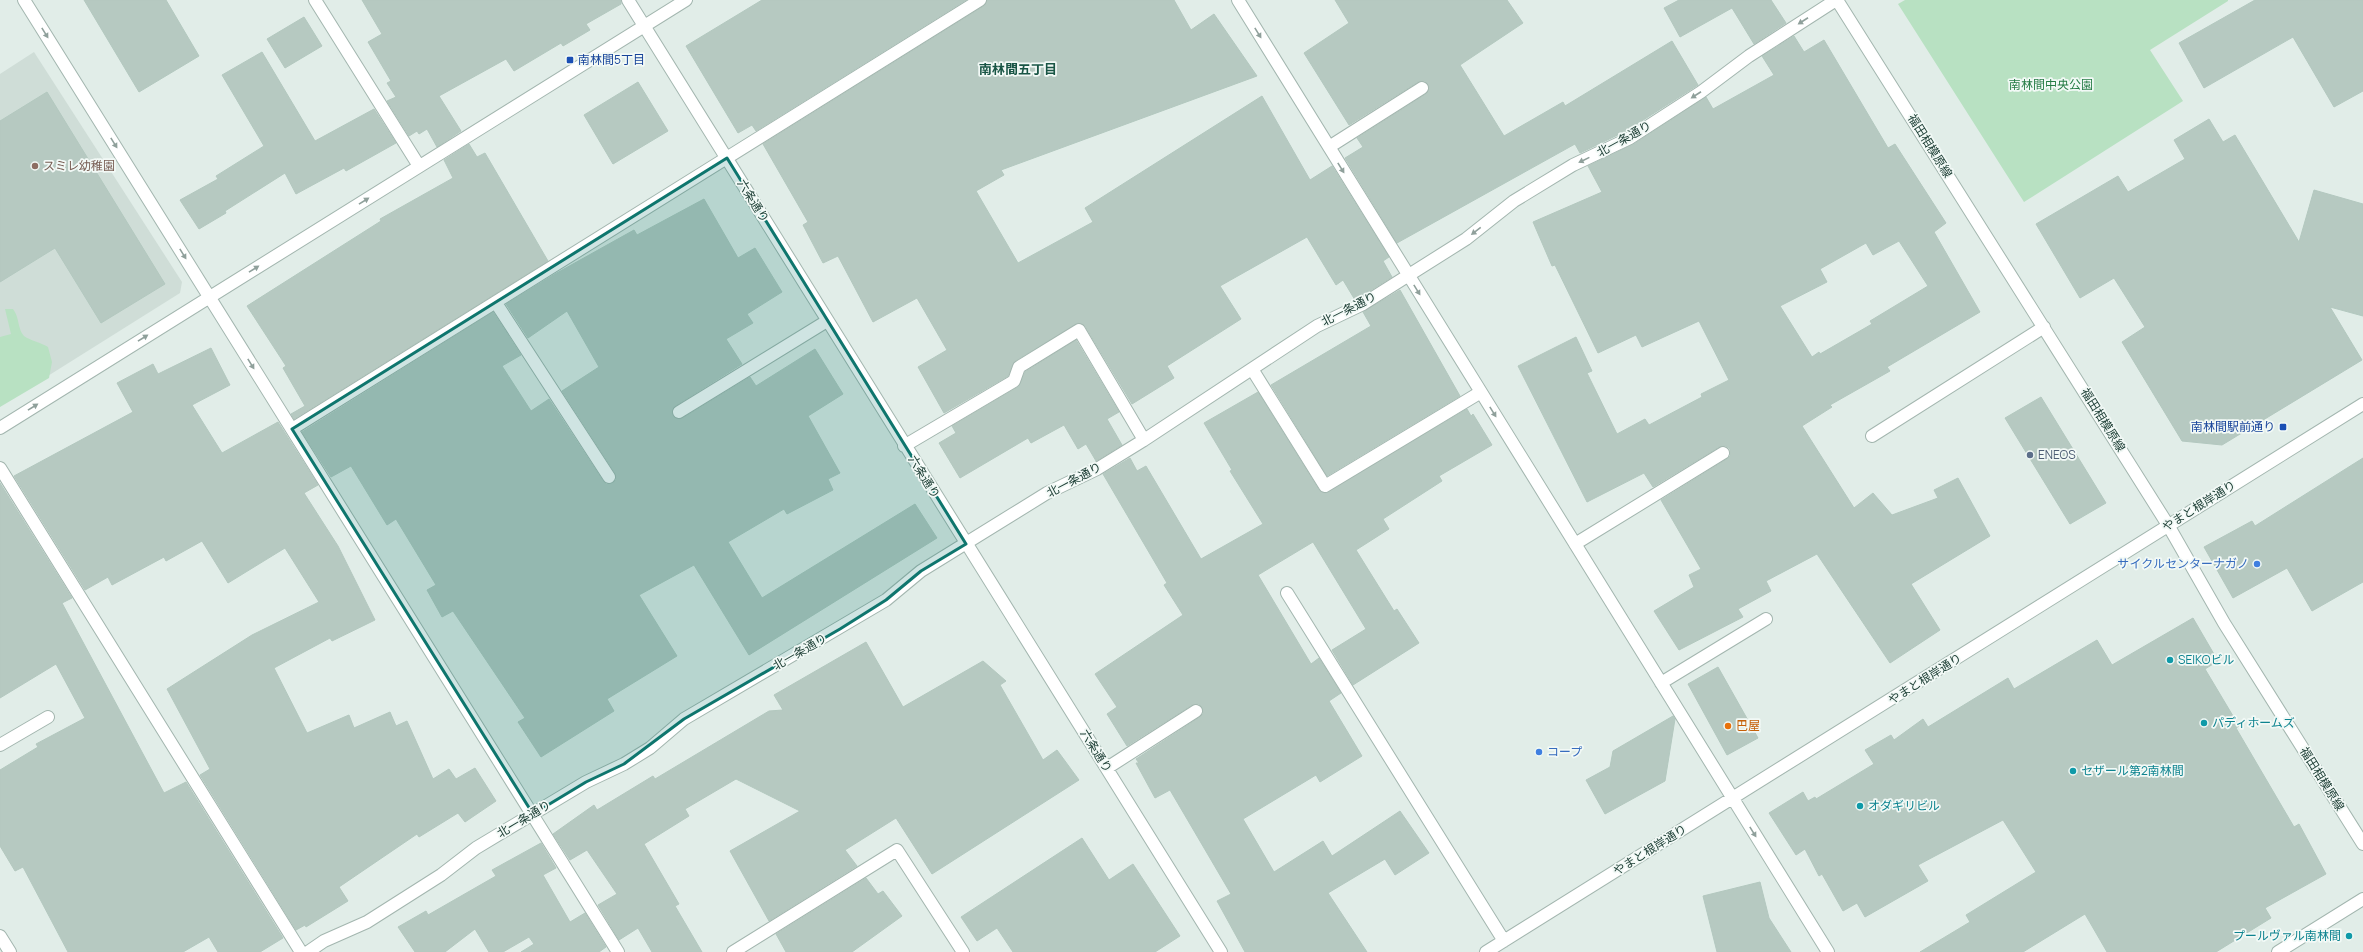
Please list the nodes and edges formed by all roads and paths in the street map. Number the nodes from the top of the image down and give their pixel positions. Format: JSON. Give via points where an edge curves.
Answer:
{"nodes":[{"id":1,"x":24,"y":0,"type":"edge"},
{"id":2,"x":315,"y":0,"type":"edge"},
{"id":3,"x":628,"y":0,"type":"edge"},
{"id":4,"x":686,"y":0,"type":"edge"},
{"id":5,"x":980,"y":0,"type":"edge"},
{"id":6,"x":1238,"y":0,"type":"edge"},
{"id":7,"x":1837,"y":0,"type":"edge"},
{"id":8,"x":644,"y":26,"type":"junction"},
{"id":9,"x":1422,"y":88,"type":"dead end"},
{"id":10,"x":1329,"y":147,"type":"junction"},
{"id":11,"x":727,"y":158,"type":"junction"},
{"id":12,"x":419,"y":166,"type":"junction"},
{"id":13,"x":1408,"y":275,"type":"junction"},
{"id":14,"x":210,"y":297,"type":"junction"},
{"id":15,"x":496,"y":303,"type":"junction"},
{"id":16,"x":827,"y":321,"type":"junction"},
{"id":17,"x":2044,"y":328,"type":"junction"},
{"id":18,"x":1252,"y":369,"type":"junction"},
{"id":19,"x":1481,"y":392,"type":"junction"},
{"id":20,"x":2363,"y":404,"type":"edge"},
{"id":21,"x":679,"y":412,"type":"dead end"},
{"id":22,"x":0,"y":428,"type":"edge"},
{"id":23,"x":292,"y":430,"type":"junction"},
{"id":24,"x":1872,"y":436,"type":"dead end"},
{"id":25,"x":1144,"y":440,"type":"junction"},
{"id":26,"x":904,"y":446,"type":"junction"},
{"id":27,"x":1723,"y":453,"type":"dead end"},
{"id":28,"x":0,"y":468,"type":"edge"},
{"id":29,"x":610,"y":477,"type":"dead end"},
{"id":30,"x":2168,"y":525,"type":"junction"},
{"id":31,"x":966,"y":544,"type":"junction"},
{"id":32,"x":1575,"y":544,"type":"junction"},
{"id":33,"x":1287,"y":593,"type":"dead end"},
{"id":34,"x":1766,"y":619,"type":"dead end"},
{"id":35,"x":1661,"y":683,"type":"junction"},
{"id":36,"x":1196,"y":711,"type":"dead end"},
{"id":37,"x":48,"y":717,"type":"dead end"},
{"id":38,"x":0,"y":745,"type":"edge"},
{"id":39,"x":1107,"y":768,"type":"junction"},
{"id":40,"x":1733,"y":799,"type":"junction"},
{"id":41,"x":533,"y":814,"type":"junction"},
{"id":42,"x":2363,"y":844,"type":"edge"},
{"id":43,"x":2363,"y":899,"type":"edge"},
{"id":44,"x":0,"y":936,"type":"edge"},
{"id":45,"x":1504,"y":941,"type":"junction"},
{"id":46,"x":10,"y":952,"type":"edge"},
{"id":47,"x":301,"y":952,"type":"edge"},
{"id":48,"x":308,"y":952,"type":"edge"},
{"id":49,"x":618,"y":952,"type":"edge"},
{"id":50,"x":732,"y":952,"type":"edge"},
{"id":51,"x":963,"y":952,"type":"edge"},
{"id":52,"x":1221,"y":952,"type":"edge"},
{"id":53,"x":1486,"y":952,"type":"edge"},
{"id":54,"x":1828,"y":952,"type":"edge"},
{"id":55,"x":2278,"y":952,"type":"edge"}],
"edges":[{"from":1,"to":14,"type":"street","one_way":true},
{"from":2,"to":12,"type":"street"},
{"from":3,"to":8,"type":"street","name":"六条通り"},
{"from":4,"to":8,"type":"street"},
{"from":5,"to":11,"type":"street"},
{"from":6,"to":10,"type":"street","one_way":true},
{"from":7,"to":13,"type":"street","name":"北一条通り","one_way":true,"via":[[1749,56],[1630,138],[1573,166],[1514,201],[1466,239]]},
{"from":7,"to":17,"type":"street","name":"福田相模原線"},
{"from":8,"to":11,"type":"street","name":"六条通り"},
{"from":8,"to":12,"type":"street"},
{"from":9,"to":10,"type":"street"},
{"from":10,"to":13,"type":"street","one_way":true},
{"from":11,"to":15,"type":"street"},
{"from":11,"to":16,"type":"street","name":"六条通り"},
{"from":14,"to":12,"type":"street","one_way":true},
{"from":13,"to":18,"type":"street","name":"北一条通り","via":[[1363,304],[1317,326]]},
{"from":13,"to":19,"type":"street","one_way":true},
{"from":22,"to":14,"type":"street","one_way":true},
{"from":14,"to":23,"type":"street","one_way":true},
{"from":15,"to":23,"type":"street"},
{"from":15,"to":29,"type":"street"},
{"from":16,"to":21,"type":"street"},
{"from":16,"to":26,"type":"street","name":"六条通り"},
{"from":17,"to":24,"type":"street"},
{"from":17,"to":30,"type":"street","name":"福田相模原線"},
{"from":18,"to":19,"type":"street","via":[[1326,486]]},
{"from":18,"to":25,"type":"street","name":"北一条通り"},
{"from":19,"to":32,"type":"street","one_way":true},
{"from":20,"to":30,"type":"street","name":"やまと根岸通り"},
{"from":23,"to":41,"type":"street"},
{"from":25,"to":26,"type":"street","via":[[1079,330],[1019,367],[1014,381]]},
{"from":25,"to":31,"type":"street","name":"北一条通り","via":[[1097,469],[1047,493]]},
{"from":26,"to":31,"type":"street","name":"六条通り"},
{"from":27,"to":32,"type":"street"},
{"from":28,"to":47,"type":"street"},
{"from":30,"to":40,"type":"street","name":"やまと根岸通り"},
{"from":30,"to":42,"type":"street","name":"福田相模原線","via":[[2224,623]]},
{"from":31,"to":39,"type":"street","name":"六条通り"},
{"from":31,"to":41,"type":"street","name":"北一条通り","via":[[921,571],[886,600],[859,617],[684,719],[650,748]]},
{"from":32,"to":35,"type":"street"},
{"from":33,"to":45,"type":"street"},
{"from":34,"to":35,"type":"street"},
{"from":35,"to":40,"type":"street"},
{"from":36,"to":39,"type":"street"},
{"from":37,"to":38,"type":"street"},
{"from":39,"to":52,"type":"street","name":"六条通り"},
{"from":40,"to":45,"type":"street","name":"やまと根岸通り"},
{"from":40,"to":54,"type":"street","one_way":true},
{"from":41,"to":48,"type":"street","name":"北一条通り","via":[[476,848],[441,875],[367,922],[324,941]]},
{"from":41,"to":49,"type":"street"},
{"from":43,"to":55,"type":"street"},
{"from":44,"to":46,"type":"street"},
{"from":45,"to":53,"type":"street","name":"やまと根岸通り"},
{"from":50,"to":51,"type":"street","via":[[897,850]]}]}
